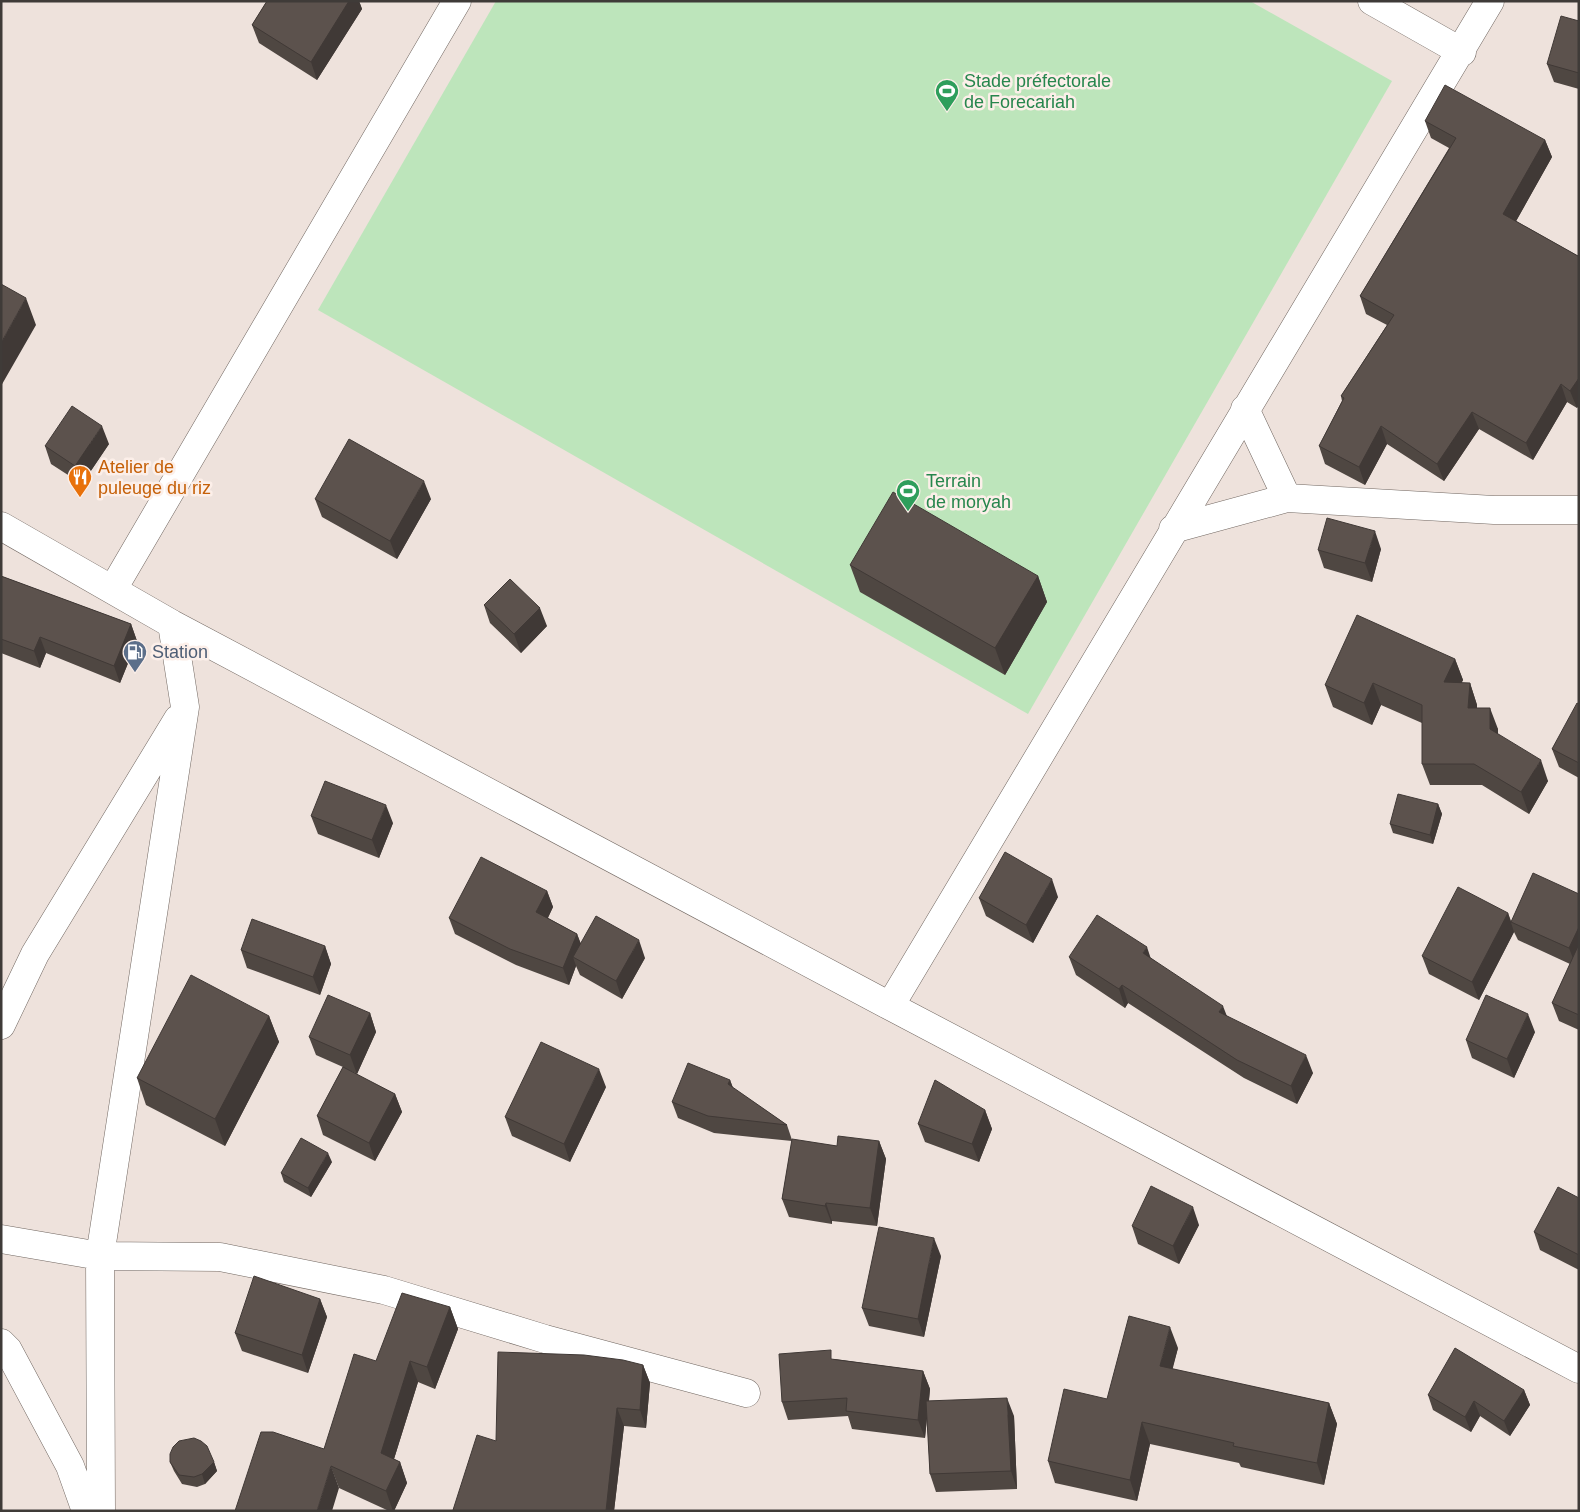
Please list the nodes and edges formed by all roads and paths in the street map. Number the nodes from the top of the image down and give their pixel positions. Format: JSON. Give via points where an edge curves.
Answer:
{"nodes":[{"id":1,"x":457,"y":1,"type":"edge"},
{"id":2,"x":1372,"y":1,"type":"edge"},
{"id":3,"x":1490,"y":1,"type":"edge"},
{"id":4,"x":1462,"y":52,"type":"junction"},
{"id":5,"x":1246,"y":409,"type":"junction"},
{"id":6,"x":1287,"y":498,"type":"junction"},
{"id":7,"x":1579,"y":510,"type":"edge"},
{"id":8,"x":1,"y":526,"type":"edge"},
{"id":9,"x":1173,"y":529,"type":"junction"},
{"id":10,"x":113,"y":589,"type":"junction"},
{"id":11,"x":172,"y":624,"type":"junction"},
{"id":12,"x":185,"y":707,"type":"junction"},
{"id":13,"x":890,"y":1006,"type":"junction"},
{"id":14,"x":1,"y":1024,"type":"edge"},
{"id":15,"x":1,"y":1239,"type":"edge"},
{"id":16,"x":100,"y":1256,"type":"junction"},
{"id":17,"x":1,"y":1343,"type":"edge"},
{"id":18,"x":1579,"y":1369,"type":"edge"},
{"id":19,"x":746,"y":1393,"type":"dead end"},
{"id":20,"x":86,"y":1511,"type":"edge"},
{"id":21,"x":101,"y":1511,"type":"edge"}],
"edges":[{"from":1,"to":10,"type":"street"},
{"from":2,"to":4,"type":"street"},
{"from":3,"to":4,"type":"street"},
{"from":4,"to":5,"type":"street"},
{"from":5,"to":6,"type":"street"},
{"from":5,"to":9,"type":"street"},
{"from":6,"to":7,"type":"street","via":[[1494,510]]},
{"from":6,"to":9,"type":"street"},
{"from":8,"to":10,"type":"street"},
{"from":9,"to":13,"type":"street"},
{"from":10,"to":11,"type":"street"},
{"from":11,"to":12,"type":"street"},
{"from":11,"to":13,"type":"street"},
{"from":12,"to":14,"type":"street","via":[[34,954]]},
{"from":12,"to":16,"type":"street"},
{"from":13,"to":18,"type":"street"},
{"from":15,"to":16,"type":"street"},
{"from":16,"to":19,"type":"street","via":[[220,1257],[384,1290],[545,1339]]},
{"from":16,"to":21,"type":"street"},
{"from":17,"to":20,"type":"street","via":[[8,1350],[70,1466]]}]}
